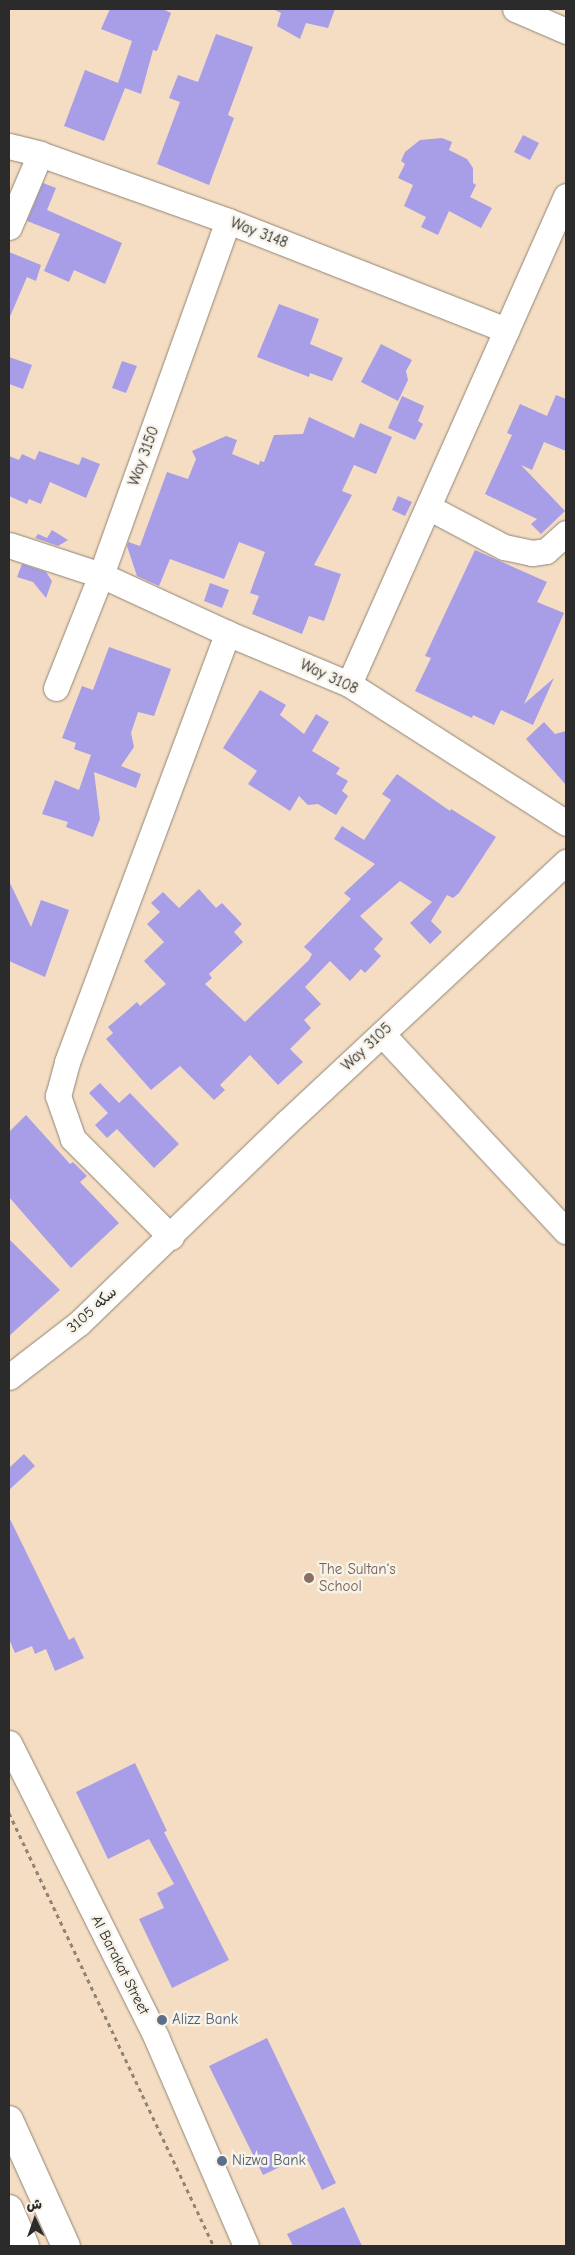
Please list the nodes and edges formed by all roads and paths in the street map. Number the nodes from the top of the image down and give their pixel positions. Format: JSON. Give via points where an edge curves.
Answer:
{"nodes":[{"id":1,"x":515,"y":9,"type":"edge"},
{"id":2,"x":566,"y":31,"type":"edge"},
{"id":3,"x":9,"y":146,"type":"edge"},
{"id":4,"x":40,"y":154,"type":"junction"},
{"id":5,"x":566,"y":196,"type":"edge"},
{"id":6,"x":228,"y":222,"type":"junction"},
{"id":7,"x":9,"y":227,"type":"edge"},
{"id":8,"x":506,"y":330,"type":"junction"},
{"id":9,"x":428,"y":507,"type":"junction"},
{"id":10,"x":566,"y":533,"type":"edge"},
{"id":11,"x":9,"y":545,"type":"edge"},
{"id":12,"x":101,"y":575,"type":"junction"},
{"id":13,"x":227,"y":633,"type":"junction"},
{"id":14,"x":350,"y":684,"type":"junction"},
{"id":15,"x":56,"y":688,"type":"dead end"},
{"id":16,"x":566,"y":823,"type":"edge"},
{"id":17,"x":566,"y":862,"type":"edge"},
{"id":18,"x":382,"y":1034,"type":"junction"},
{"id":19,"x":566,"y":1231,"type":"edge"},
{"id":20,"x":171,"y":1237,"type":"junction"},
{"id":21,"x":9,"y":1377,"type":"edge"},
{"id":22,"x":9,"y":1743,"type":"edge"},
{"id":23,"x":9,"y":1813,"type":"edge"},
{"id":24,"x":9,"y":2120,"type":"edge"},
{"id":25,"x":9,"y":2209,"type":"edge"},
{"id":26,"x":25,"y":2246,"type":"edge"},
{"id":27,"x":66,"y":2246,"type":"edge"},
{"id":28,"x":212,"y":2246,"type":"edge"},
{"id":29,"x":246,"y":2246,"type":"edge"}],
"edges":[{"from":1,"to":2,"type":"street"},
{"from":3,"to":4,"type":"street","name":"Way 3148"},
{"from":4,"to":6,"type":"street","name":"Way 3148"},
{"from":4,"to":7,"type":"street"},
{"from":5,"to":8,"type":"street"},
{"from":6,"to":8,"type":"street","name":"Way 3148"},
{"from":6,"to":12,"type":"street","name":"Way 3150"},
{"from":8,"to":9,"type":"street"},
{"from":9,"to":10,"type":"street","via":[[504,547],[532,553],[546,551]]},
{"from":9,"to":14,"type":"street"},
{"from":11,"to":12,"type":"street","name":"Way 3108"},
{"from":12,"to":13,"type":"street","name":"Way 3108"},
{"from":12,"to":15,"type":"street","name":"Way 3150"},
{"from":13,"to":14,"type":"street","name":"Way 3108"},
{"from":13,"to":20,"type":"street","via":[[67,1062],[58,1096],[73,1139]]},
{"from":14,"to":16,"type":"street","name":"Way 3108"},
{"from":17,"to":18,"type":"street","name":"Way 3105"},
{"from":18,"to":19,"type":"street"},
{"from":18,"to":20,"type":"street","name":"Way 3105"},
{"from":20,"to":21,"type":"street","name":"سكه 3105","via":[[79,1323]]},
{"from":22,"to":29,"type":"street","name":"Al Barakat Street","via":[[156,2037]]},
{"from":23,"to":28,"type":"path"},
{"from":24,"to":27,"type":"main road"},
{"from":25,"to":26,"type":"main road"}]}
